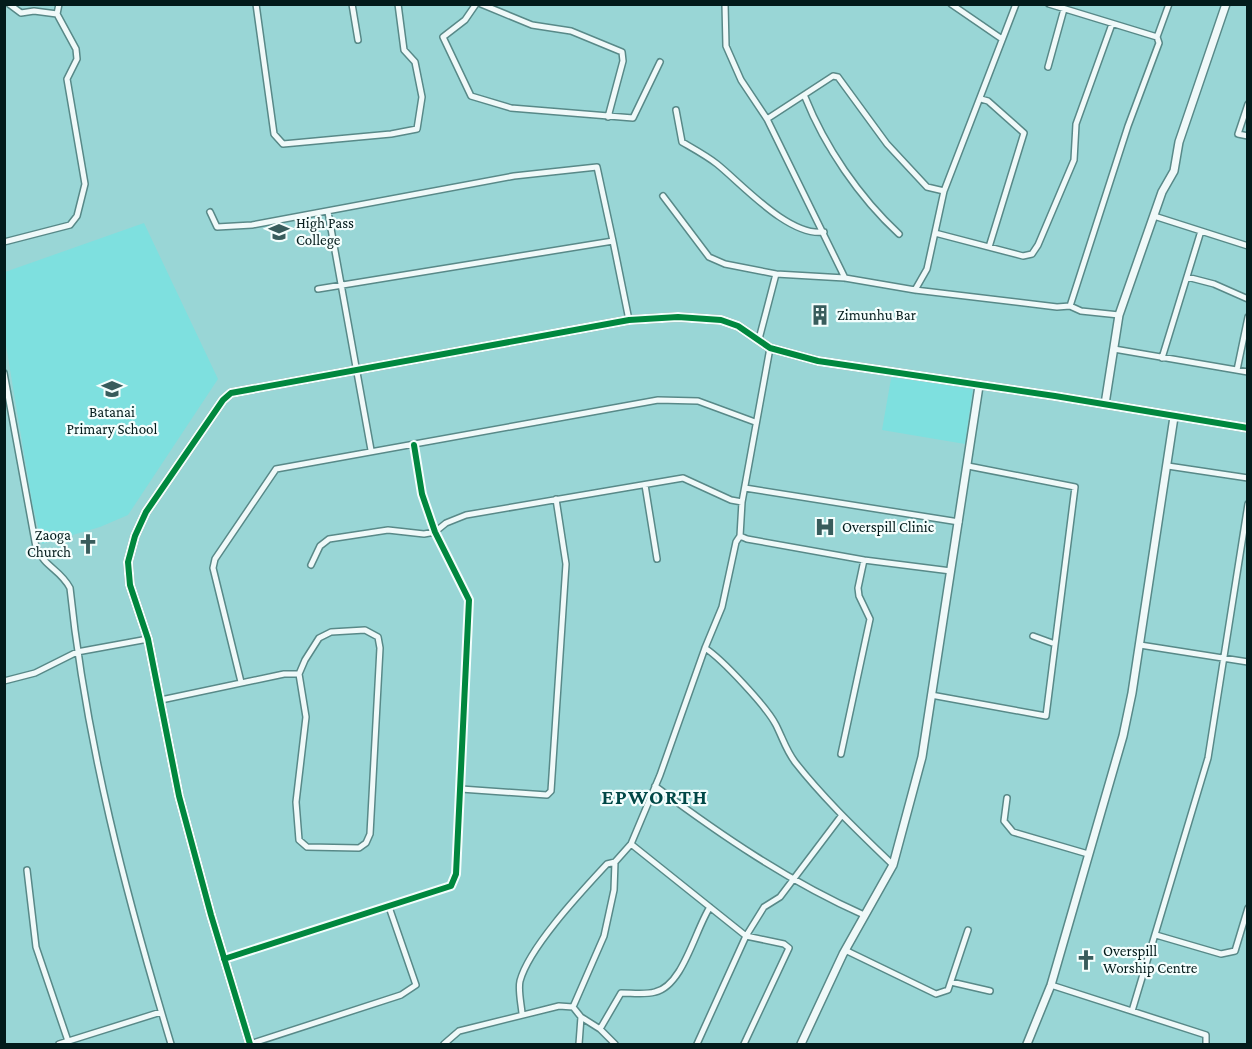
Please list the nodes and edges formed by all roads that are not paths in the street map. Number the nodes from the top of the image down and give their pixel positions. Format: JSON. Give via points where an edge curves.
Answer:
{"nodes":[{"id":1,"x":9,"y":4,"type":"edge"},
{"id":2,"x":59,"y":4,"type":"edge"},
{"id":3,"x":256,"y":4,"type":"edge"},
{"id":4,"x":352,"y":4,"type":"edge"},
{"id":5,"x":398,"y":4,"type":"edge"},
{"id":6,"x":476,"y":4,"type":"edge"},
{"id":7,"x":481,"y":4,"type":"edge"},
{"id":8,"x":725,"y":4,"type":"edge"},
{"id":9,"x":951,"y":4,"type":"edge"},
{"id":10,"x":1016,"y":4,"type":"edge"},
{"id":11,"x":1048,"y":4,"type":"edge"},
{"id":12,"x":1169,"y":4,"type":"edge"},
{"id":13,"x":1226,"y":4,"type":"edge"},
{"id":14,"x":1064,"y":9,"type":"junction"},
{"id":15,"x":57,"y":14,"type":"junction"},
{"id":16,"x":1112,"y":24,"type":"junction"},
{"id":17,"x":1157,"y":37,"type":"junction"},
{"id":18,"x":1002,"y":39,"type":"junction"},
{"id":19,"x":358,"y":40,"type":"dead end"},
{"id":20,"x":660,"y":62,"type":"dead end"},
{"id":21,"x":1048,"y":67,"type":"dead end"},
{"id":22,"x":805,"y":97,"type":"junction"},
{"id":23,"x":981,"y":99,"type":"junction"},
{"id":24,"x":1248,"y":104,"type":"edge"},
{"id":25,"x":676,"y":110,"type":"dead end"},
{"id":26,"x":608,"y":117,"type":"junction"},
{"id":27,"x":767,"y":119,"type":"junction"},
{"id":28,"x":1248,"y":136,"type":"edge"},
{"id":29,"x":944,"y":191,"type":"junction"},
{"id":30,"x":663,"y":196,"type":"dead end"},
{"id":31,"x":210,"y":212,"type":"dead end"},
{"id":32,"x":328,"y":212,"type":"junction"},
{"id":33,"x":1154,"y":216,"type":"junction"},
{"id":34,"x":1201,"y":231,"type":"junction"},
{"id":35,"x":824,"y":232,"type":"junction"},
{"id":36,"x":935,"y":233,"type":"junction"},
{"id":37,"x":899,"y":234,"type":"dead end"},
{"id":38,"x":613,"y":241,"type":"junction"},
{"id":39,"x":4,"y":242,"type":"edge"},
{"id":40,"x":1248,"y":246,"type":"edge"},
{"id":41,"x":989,"y":247,"type":"junction"},
{"id":42,"x":776,"y":274,"type":"junction"},
{"id":43,"x":1187,"y":277,"type":"junction"},
{"id":44,"x":844,"y":278,"type":"junction"},
{"id":45,"x":342,"y":286,"type":"junction"},
{"id":46,"x":318,"y":290,"type":"dead end"},
{"id":47,"x":915,"y":290,"type":"junction"},
{"id":48,"x":1248,"y":299,"type":"edge"},
{"id":49,"x":1070,"y":306,"type":"junction"},
{"id":50,"x":1119,"y":315,"type":"junction"},
{"id":51,"x":1248,"y":317,"type":"edge"},
{"id":52,"x":629,"y":320,"type":"junction"},
{"id":53,"x":759,"y":339,"type":"junction"},
{"id":54,"x":770,"y":348,"type":"junction"},
{"id":55,"x":1114,"y":349,"type":"junction"},
{"id":56,"x":1162,"y":358,"type":"junction"},
{"id":57,"x":355,"y":369,"type":"junction"},
{"id":58,"x":1237,"y":370,"type":"junction"},
{"id":59,"x":1248,"y":372,"type":"edge"},
{"id":60,"x":4,"y":373,"type":"edge"},
{"id":61,"x":979,"y":386,"type":"junction"},
{"id":62,"x":1105,"y":404,"type":"junction"},
{"id":63,"x":1174,"y":417,"type":"junction"},
{"id":64,"x":755,"y":422,"type":"junction"},
{"id":65,"x":1248,"y":428,"type":"edge"},
{"id":66,"x":414,"y":445,"type":"junction"},
{"id":67,"x":371,"y":450,"type":"junction"},
{"id":68,"x":968,"y":466,"type":"junction"},
{"id":69,"x":1168,"y":466,"type":"junction"},
{"id":70,"x":1248,"y":478,"type":"edge"},
{"id":71,"x":645,"y":485,"type":"junction"},
{"id":72,"x":745,"y":488,"type":"junction"},
{"id":73,"x":556,"y":499,"type":"junction"},
{"id":74,"x":742,"y":502,"type":"junction"},
{"id":75,"x":1248,"y":504,"type":"edge"},
{"id":76,"x":959,"y":522,"type":"junction"},
{"id":77,"x":435,"y":532,"type":"junction"},
{"id":78,"x":740,"y":536,"type":"junction"},
{"id":79,"x":657,"y":559,"type":"dead end"},
{"id":80,"x":864,"y":560,"type":"junction"},
{"id":81,"x":311,"y":565,"type":"dead end"},
{"id":82,"x":951,"y":571,"type":"junction"},
{"id":83,"x":1033,"y":636,"type":"dead end"},
{"id":84,"x":148,"y":639,"type":"junction"},
{"id":85,"x":1055,"y":644,"type":"junction"},
{"id":86,"x":1140,"y":645,"type":"junction"},
{"id":87,"x":705,"y":648,"type":"junction"},
{"id":88,"x":77,"y":652,"type":"junction"},
{"id":89,"x":1225,"y":659,"type":"junction"},
{"id":90,"x":1248,"y":662,"type":"edge"},
{"id":91,"x":299,"y":674,"type":"junction"},
{"id":92,"x":4,"y":681,"type":"edge"},
{"id":93,"x":241,"y":682,"type":"junction"},
{"id":94,"x":930,"y":695,"type":"junction"},
{"id":95,"x":161,"y":700,"type":"junction"},
{"id":96,"x":841,"y":754,"type":"dead end"},
{"id":97,"x":655,"y":786,"type":"junction"},
{"id":98,"x":460,"y":789,"type":"junction"},
{"id":99,"x":1007,"y":798,"type":"dead end"},
{"id":100,"x":842,"y":815,"type":"junction"},
{"id":101,"x":631,"y":844,"type":"junction"},
{"id":102,"x":1088,"y":855,"type":"junction"},
{"id":103,"x":615,"y":862,"type":"junction"},
{"id":104,"x":893,"y":865,"type":"junction"},
{"id":105,"x":27,"y":870,"type":"dead end"},
{"id":106,"x":792,"y":880,"type":"junction"},
{"id":107,"x":389,"y":907,"type":"junction"},
{"id":108,"x":710,"y":907,"type":"junction"},
{"id":109,"x":1248,"y":908,"type":"edge"},
{"id":110,"x":864,"y":915,"type":"junction"},
{"id":111,"x":968,"y":930,"type":"dead end"},
{"id":112,"x":1156,"y":935,"type":"junction"},
{"id":113,"x":746,"y":936,"type":"junction"},
{"id":114,"x":845,"y":950,"type":"junction"},
{"id":115,"x":224,"y":959,"type":"junction"},
{"id":116,"x":951,"y":982,"type":"junction"},
{"id":117,"x":1051,"y":985,"type":"junction"},
{"id":118,"x":990,"y":992,"type":"dead end"},
{"id":119,"x":573,"y":1007,"type":"junction"},
{"id":120,"x":1132,"y":1011,"type":"junction"},
{"id":121,"x":161,"y":1012,"type":"junction"},
{"id":122,"x":522,"y":1013,"type":"junction"},
{"id":123,"x":581,"y":1017,"type":"junction"},
{"id":124,"x":600,"y":1029,"type":"junction"},
{"id":125,"x":68,"y":1041,"type":"junction"},
{"id":126,"x":59,"y":1044,"type":"edge"},
{"id":127,"x":171,"y":1044,"type":"edge"},
{"id":128,"x":250,"y":1044,"type":"edge"},
{"id":129,"x":444,"y":1044,"type":"edge"},
{"id":130,"x":579,"y":1044,"type":"edge"},
{"id":131,"x":615,"y":1044,"type":"edge"},
{"id":132,"x":697,"y":1044,"type":"edge"},
{"id":133,"x":744,"y":1044,"type":"edge"},
{"id":134,"x":801,"y":1044,"type":"edge"},
{"id":135,"x":1027,"y":1044,"type":"edge"},
{"id":136,"x":1206,"y":1044,"type":"edge"}],
"edges":[{"from":1,"to":15,"type":"street","via":[[21,13]]},
{"from":2,"to":15,"type":"street"},
{"from":3,"to":5,"type":"street","via":[[274,134],[283,144],[417,129],[422,97],[415,62],[404,50]]},
{"from":4,"to":19,"type":"street"},
{"from":6,"to":26,"type":"street","via":[[465,20],[443,37],[471,96],[511,108]]},
{"from":7,"to":26,"type":"street","via":[[532,25],[571,31],[622,52]]},
{"from":8,"to":27,"type":"street","via":[[726,46],[741,80]]},
{"from":9,"to":18,"type":"street"},
{"from":10,"to":18,"type":"street"},
{"from":11,"to":14,"type":"street"},
{"from":12,"to":17,"type":"street"},
{"from":13,"to":33,"type":"street","via":[[1179,142],[1174,171]]},
{"from":14,"to":16,"type":"street"},
{"from":14,"to":21,"type":"street"},
{"from":15,"to":39,"type":"street","via":[[76,49],[77,59],[67,79],[85,184],[77,216],[70,225]]},
{"from":16,"to":17,"type":"street"},
{"from":16,"to":41,"type":"street","via":[[1076,124],[1074,160],[1038,245],[1032,254],[1023,256]]},
{"from":17,"to":49,"type":"street","via":[[1159,43]]},
{"from":18,"to":23,"type":"street"},
{"from":20,"to":26,"type":"street","via":[[633,118]]},
{"from":22,"to":27,"type":"street"},
{"from":22,"to":29,"type":"street","via":[[833,76],[838,77],[887,144],[927,187]]},
{"from":22,"to":37,"type":"street","via":[[850,178],[875,212]]},
{"from":23,"to":29,"type":"street"},
{"from":23,"to":41,"type":"street","via":[[1024,134]]},
{"from":24,"to":28,"type":"street","via":[[1238,134]]},
{"from":25,"to":35,"type":"street","via":[[682,142],[716,163],[772,213],[814,233]]},
{"from":27,"to":35,"type":"street"},
{"from":29,"to":36,"type":"street"},
{"from":30,"to":42,"type":"street","via":[[709,257]]},
{"from":31,"to":32,"type":"street","via":[[217,227]]},
{"from":32,"to":38,"type":"street","via":[[514,176],[597,167]]},
{"from":32,"to":45,"type":"street"},
{"from":33,"to":34,"type":"street"},
{"from":33,"to":50,"type":"street"},
{"from":34,"to":40,"type":"street"},
{"from":34,"to":43,"type":"street"},
{"from":35,"to":44,"type":"street"},
{"from":36,"to":41,"type":"street"},
{"from":36,"to":47,"type":"street","via":[[927,269]]},
{"from":38,"to":45,"type":"street"},
{"from":38,"to":52,"type":"street"},
{"from":42,"to":44,"type":"street"},
{"from":42,"to":53,"type":"street"},
{"from":43,"to":48,"type":"street"},
{"from":43,"to":56,"type":"street"},
{"from":44,"to":47,"type":"street"},
{"from":45,"to":46,"type":"street"},
{"from":45,"to":57,"type":"street"},
{"from":47,"to":49,"type":"street"},
{"from":49,"to":50,"type":"street"},
{"from":50,"to":55,"type":"street"},
{"from":51,"to":58,"type":"street"},
{"from":52,"to":53,"type":"street","via":[[678,317],[721,321]]},
{"from":52,"to":57,"type":"street"},
{"from":53,"to":54,"type":"street"},
{"from":54,"to":61,"type":"street","via":[[818,361]]},
{"from":54,"to":64,"type":"street"},
{"from":55,"to":56,"type":"street"},
{"from":55,"to":62,"type":"street"},
{"from":56,"to":58,"type":"street"},
{"from":57,"to":67,"type":"street"},
{"from":57,"to":84,"type":"street","via":[[237,391],[223,400],[146,512],[135,536],[129,575]]},
{"from":58,"to":59,"type":"street"},
{"from":60,"to":88,"type":"street","via":[[36,547],[42,561],[66,579],[70,588]]},
{"from":61,"to":62,"type":"street"},
{"from":61,"to":68,"type":"street"},
{"from":62,"to":63,"type":"street"},
{"from":63,"to":65,"type":"street"},
{"from":63,"to":69,"type":"street"},
{"from":64,"to":66,"type":"street","via":[[698,401],[658,400]]},
{"from":64,"to":72,"type":"street"},
{"from":66,"to":67,"type":"street"},
{"from":66,"to":77,"type":"street","via":[[422,494]]},
{"from":67,"to":93,"type":"street","via":[[276,469],[215,559],[213,568]]},
{"from":68,"to":76,"type":"street"},
{"from":68,"to":85,"type":"street","via":[[1075,487]]},
{"from":69,"to":70,"type":"street"},
{"from":69,"to":86,"type":"street"},
{"from":71,"to":73,"type":"street"},
{"from":71,"to":74,"type":"street","via":[[683,478]]},
{"from":71,"to":79,"type":"street"},
{"from":72,"to":74,"type":"street"},
{"from":72,"to":76,"type":"street"},
{"from":73,"to":77,"type":"street","via":[[466,515]]},
{"from":73,"to":98,"type":"street","via":[[566,564],[551,791],[548,795]]},
{"from":74,"to":78,"type":"street"},
{"from":75,"to":89,"type":"street"},
{"from":76,"to":82,"type":"street"},
{"from":77,"to":81,"type":"street","via":[[388,530],[329,539],[320,546]]},
{"from":77,"to":98,"type":"street","via":[[469,600]]},
{"from":78,"to":80,"type":"street"},
{"from":78,"to":87,"type":"street","via":[[723,607]]},
{"from":80,"to":82,"type":"street"},
{"from":80,"to":96,"type":"street","via":[[858,588],[870,619]]},
{"from":82,"to":94,"type":"street"},
{"from":83,"to":85,"type":"street"},
{"from":84,"to":88,"type":"street"},
{"from":84,"to":95,"type":"street"},
{"from":85,"to":94,"type":"street","via":[[1046,716]]},
{"from":86,"to":89,"type":"street"},
{"from":86,"to":102,"type":"street","via":[[1123,736]]},
{"from":87,"to":97,"type":"street"},
{"from":87,"to":100,"type":"street","via":[[755,698],[776,724],[782,744]]},
{"from":88,"to":92,"type":"street","via":[[34,674]]},
{"from":88,"to":121,"type":"street","via":[[114,844]]},
{"from":89,"to":90,"type":"street"},
{"from":89,"to":112,"type":"street","via":[[1208,758]]},
{"from":91,"to":91,"type":"street","via":[[319,638],[331,632],[365,630],[378,637],[370,834],[358,848],[307,848],[299,840],[296,802],[306,717]]},
{"from":91,"to":93,"type":"street"},
{"from":93,"to":95,"type":"street"},
{"from":94,"to":104,"type":"street","via":[[922,757]]},
{"from":95,"to":115,"type":"street","via":[[179,796]]},
{"from":97,"to":101,"type":"street"},
{"from":97,"to":106,"type":"street","via":[[732,843]]},
{"from":98,"to":107,"type":"street","via":[[456,874],[450,886]]},
{"from":99,"to":102,"type":"street","via":[[1004,821],[1013,832]]},
{"from":100,"to":104,"type":"street"},
{"from":100,"to":106,"type":"street"},
{"from":101,"to":103,"type":"street"},
{"from":101,"to":108,"type":"street"},
{"from":102,"to":117,"type":"street"},
{"from":103,"to":119,"type":"street","via":[[614,890],[604,936]]},
{"from":103,"to":122,"type":"street","via":[[607,864],[565,910],[524,969],[519,984]]},
{"from":104,"to":110,"type":"street"},
{"from":105,"to":125,"type":"street","via":[[36,946]]},
{"from":106,"to":110,"type":"street"},
{"from":106,"to":113,"type":"street","via":[[780,897],[764,907]]},
{"from":107,"to":115,"type":"street"},
{"from":107,"to":128,"type":"street","via":[[416,985],[401,996]]},
{"from":108,"to":113,"type":"street"},
{"from":108,"to":124,"type":"street","via":[[698,925],[683,966],[668,986],[655,992],[621,993]]},
{"from":109,"to":112,"type":"street","via":[[1235,951],[1221,954]]},
{"from":110,"to":114,"type":"street"},
{"from":111,"to":116,"type":"street"},
{"from":112,"to":120,"type":"street"},
{"from":113,"to":132,"type":"street"},
{"from":113,"to":133,"type":"street","via":[[789,948]]},
{"from":114,"to":116,"type":"street","via":[[936,994],[948,990]]},
{"from":114,"to":134,"type":"street"},
{"from":115,"to":128,"type":"street"},
{"from":116,"to":118,"type":"street"},
{"from":117,"to":120,"type":"street"},
{"from":117,"to":135,"type":"street"},
{"from":119,"to":122,"type":"street","via":[[559,1005]]},
{"from":119,"to":123,"type":"street"},
{"from":120,"to":136,"type":"street","via":[[1206,1035]]},
{"from":121,"to":125,"type":"street"},
{"from":121,"to":127,"type":"street"},
{"from":122,"to":129,"type":"street","via":[[459,1031]]},
{"from":123,"to":124,"type":"street"},
{"from":123,"to":130,"type":"street"},
{"from":124,"to":131,"type":"street"},
{"from":125,"to":126,"type":"street"}]}
